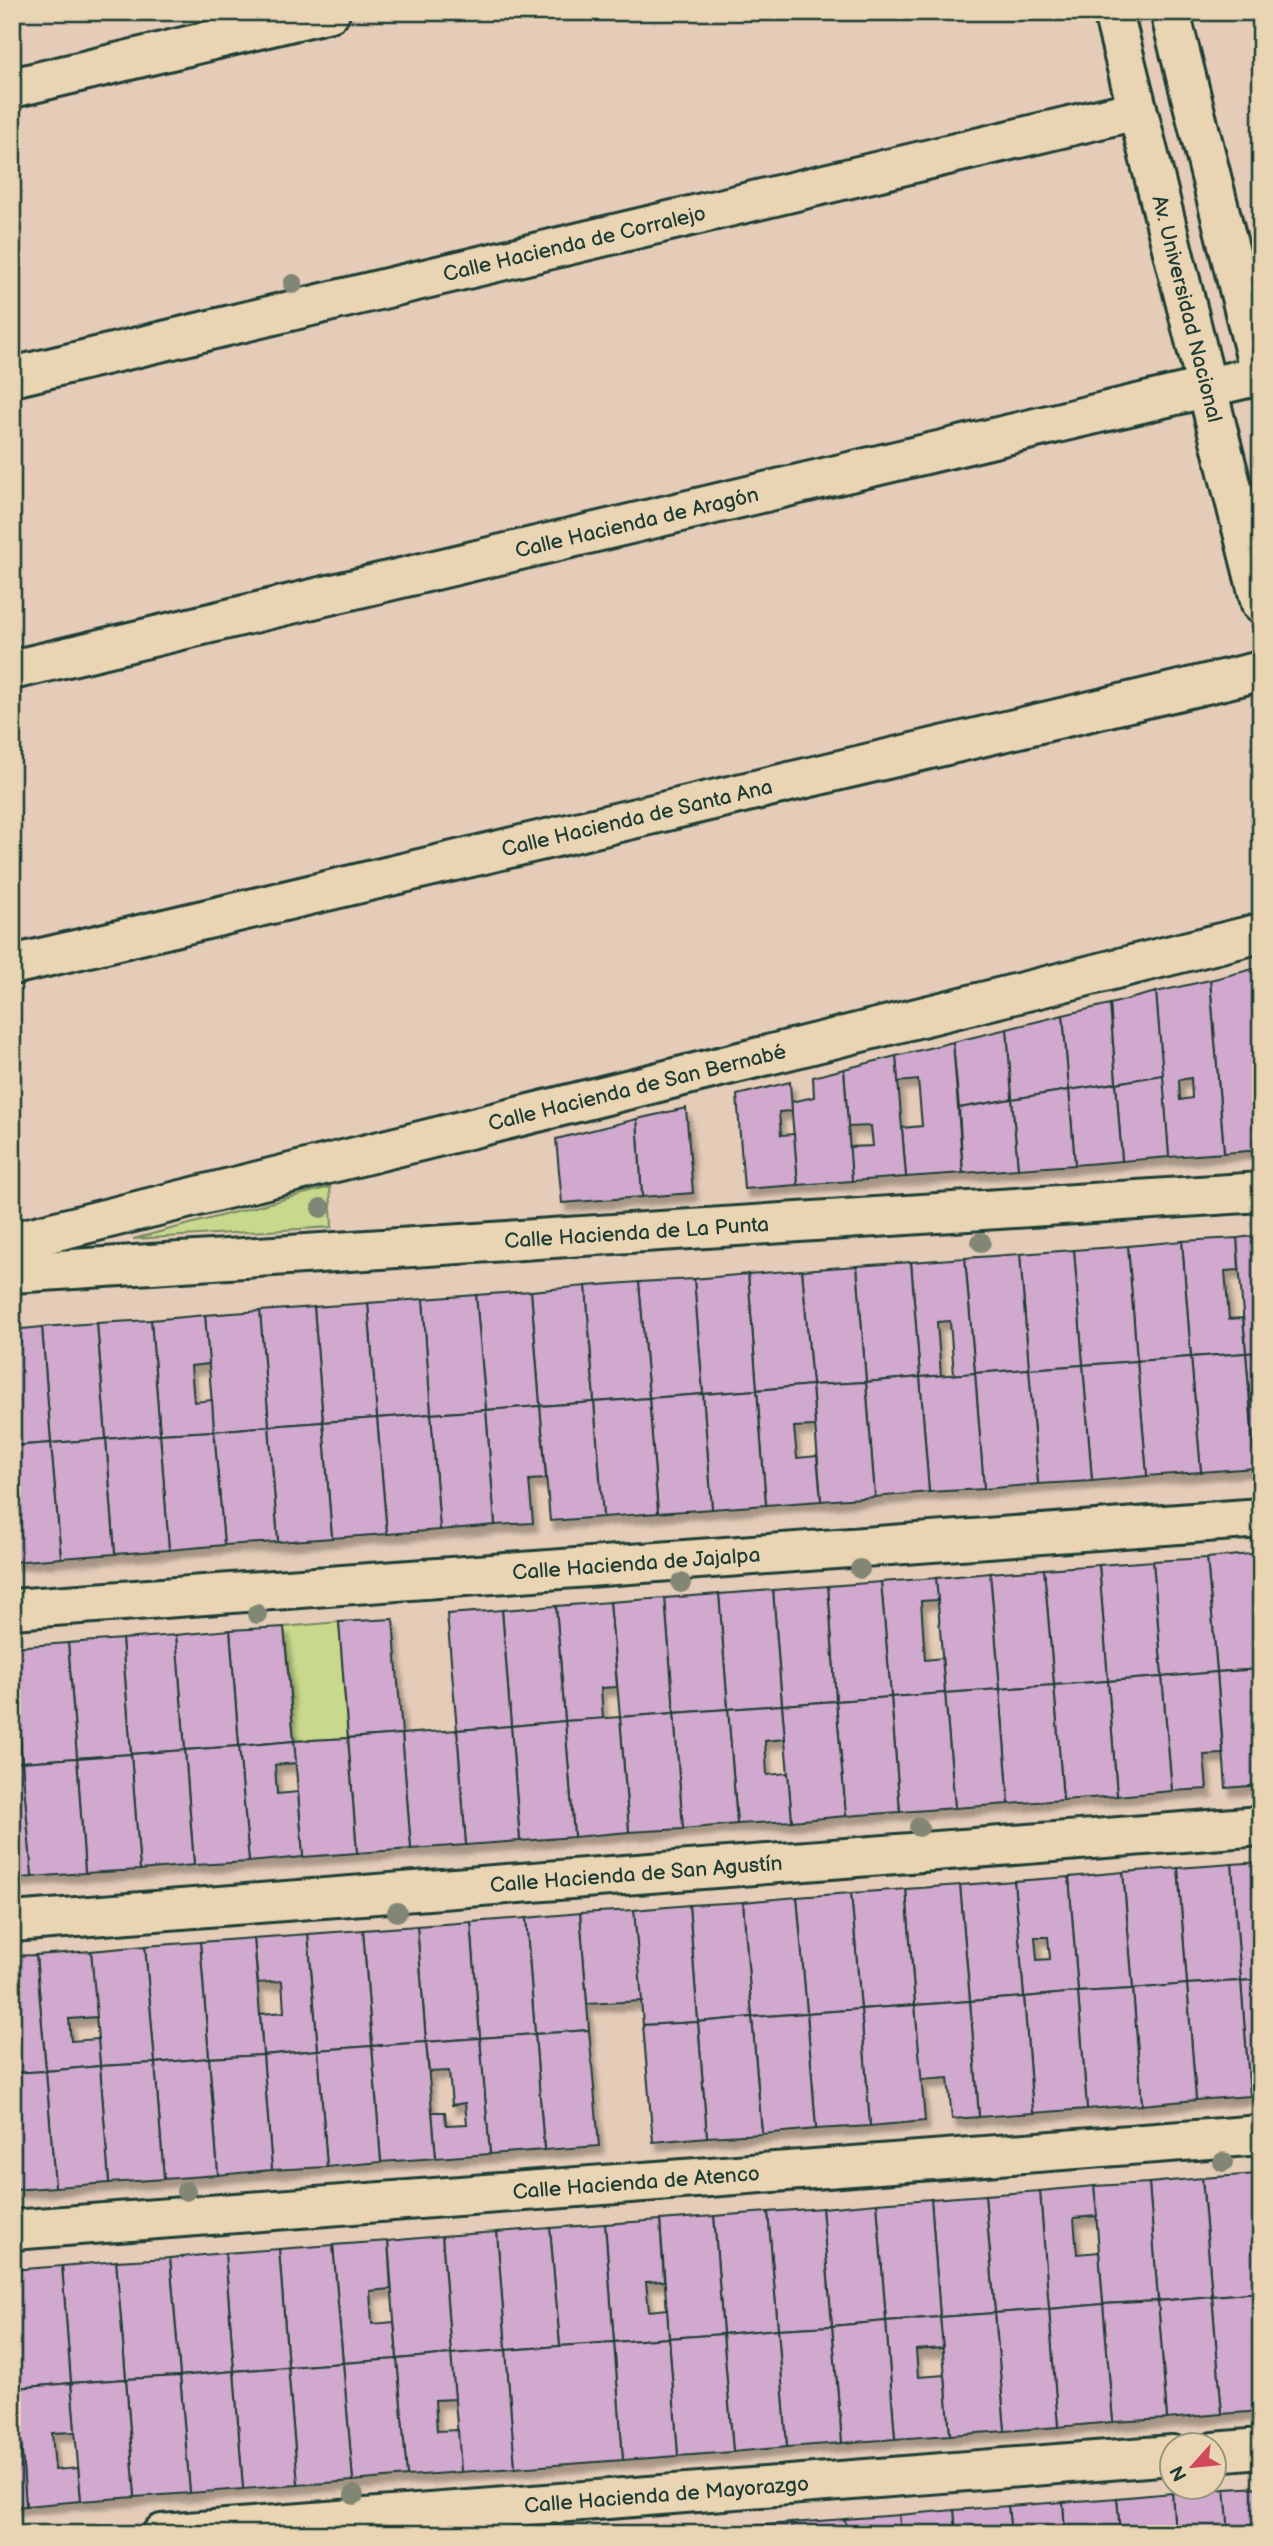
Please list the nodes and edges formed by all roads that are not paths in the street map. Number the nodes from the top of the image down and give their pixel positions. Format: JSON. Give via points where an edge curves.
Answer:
{"nodes":[{"id":1,"x":330,"y":12,"type":"edge"},
{"id":2,"x":1113,"y":12,"type":"edge"},
{"id":3,"x":1170,"y":12,"type":"edge"},
{"id":4,"x":12,"y":88,"type":"edge"},
{"id":5,"x":1137,"y":110,"type":"junction"},
{"id":6,"x":1260,"y":376,"type":"edge"},
{"id":7,"x":12,"y":377,"type":"edge"},
{"id":8,"x":1207,"y":388,"type":"junction"},
{"id":9,"x":1261,"y":604,"type":"edge"},
{"id":10,"x":12,"y":670,"type":"edge"},
{"id":11,"x":1261,"y":671,"type":"edge"},
{"id":12,"x":1261,"y":933,"type":"edge"},
{"id":13,"x":12,"y":965,"type":"edge"},
{"id":14,"x":1261,"y":1192,"type":"edge"},
{"id":15,"x":12,"y":1242,"type":"edge"},
{"id":16,"x":12,"y":1273,"type":"edge"},
{"id":17,"x":1261,"y":1518,"type":"edge"},
{"id":18,"x":12,"y":1609,"type":"edge"},
{"id":19,"x":1261,"y":1826,"type":"edge"},
{"id":20,"x":12,"y":1922,"type":"edge"},
{"id":21,"x":1261,"y":2135,"type":"edge"},
{"id":22,"x":12,"y":2230,"type":"edge"},
{"id":23,"x":1261,"y":2448,"type":"edge"},
{"id":24,"x":1228,"y":2451,"type":"edge"},
{"id":25,"x":1158,"y":2456,"type":"edge"},
{"id":26,"x":162,"y":2534,"type":"edge"}],
"edges":[{"from":1,"to":4,"type":"street"},
{"from":2,"to":5,"type":"street","name":"Av. Universidad Nacional"},
{"from":3,"to":6,"type":"street"},
{"from":5,"to":7,"type":"street","name":"Calle Hacienda de Corralejo"},
{"from":5,"to":8,"type":"street","name":"Av. Universidad Nacional"},
{"from":6,"to":8,"type":"street","name":"Calle Hacienda de Aragón"},
{"from":8,"to":9,"type":"street","name":"Av. Universidad Nacional"},
{"from":8,"to":10,"type":"street","name":"Calle Hacienda de Aragón"},
{"from":11,"to":13,"type":"street","name":"Calle Hacienda de Santa Ana"},
{"from":12,"to":15,"type":"street","name":"Calle Hacienda de San Bernabé"},
{"from":14,"to":16,"type":"street","name":"Calle Hacienda de La Punta"},
{"from":17,"to":18,"type":"street","name":"Calle Hacienda de Jajalpa"},
{"from":19,"to":20,"type":"street","name":"Calle Hacienda de San Agustín"},
{"from":21,"to":22,"type":"street","name":"Calle Hacienda de Atenco"},
{"from":23,"to":24,"type":"street"},
{"from":25,"to":26,"type":"street","name":"Calle Hacienda de Mayorazgo"}]}
